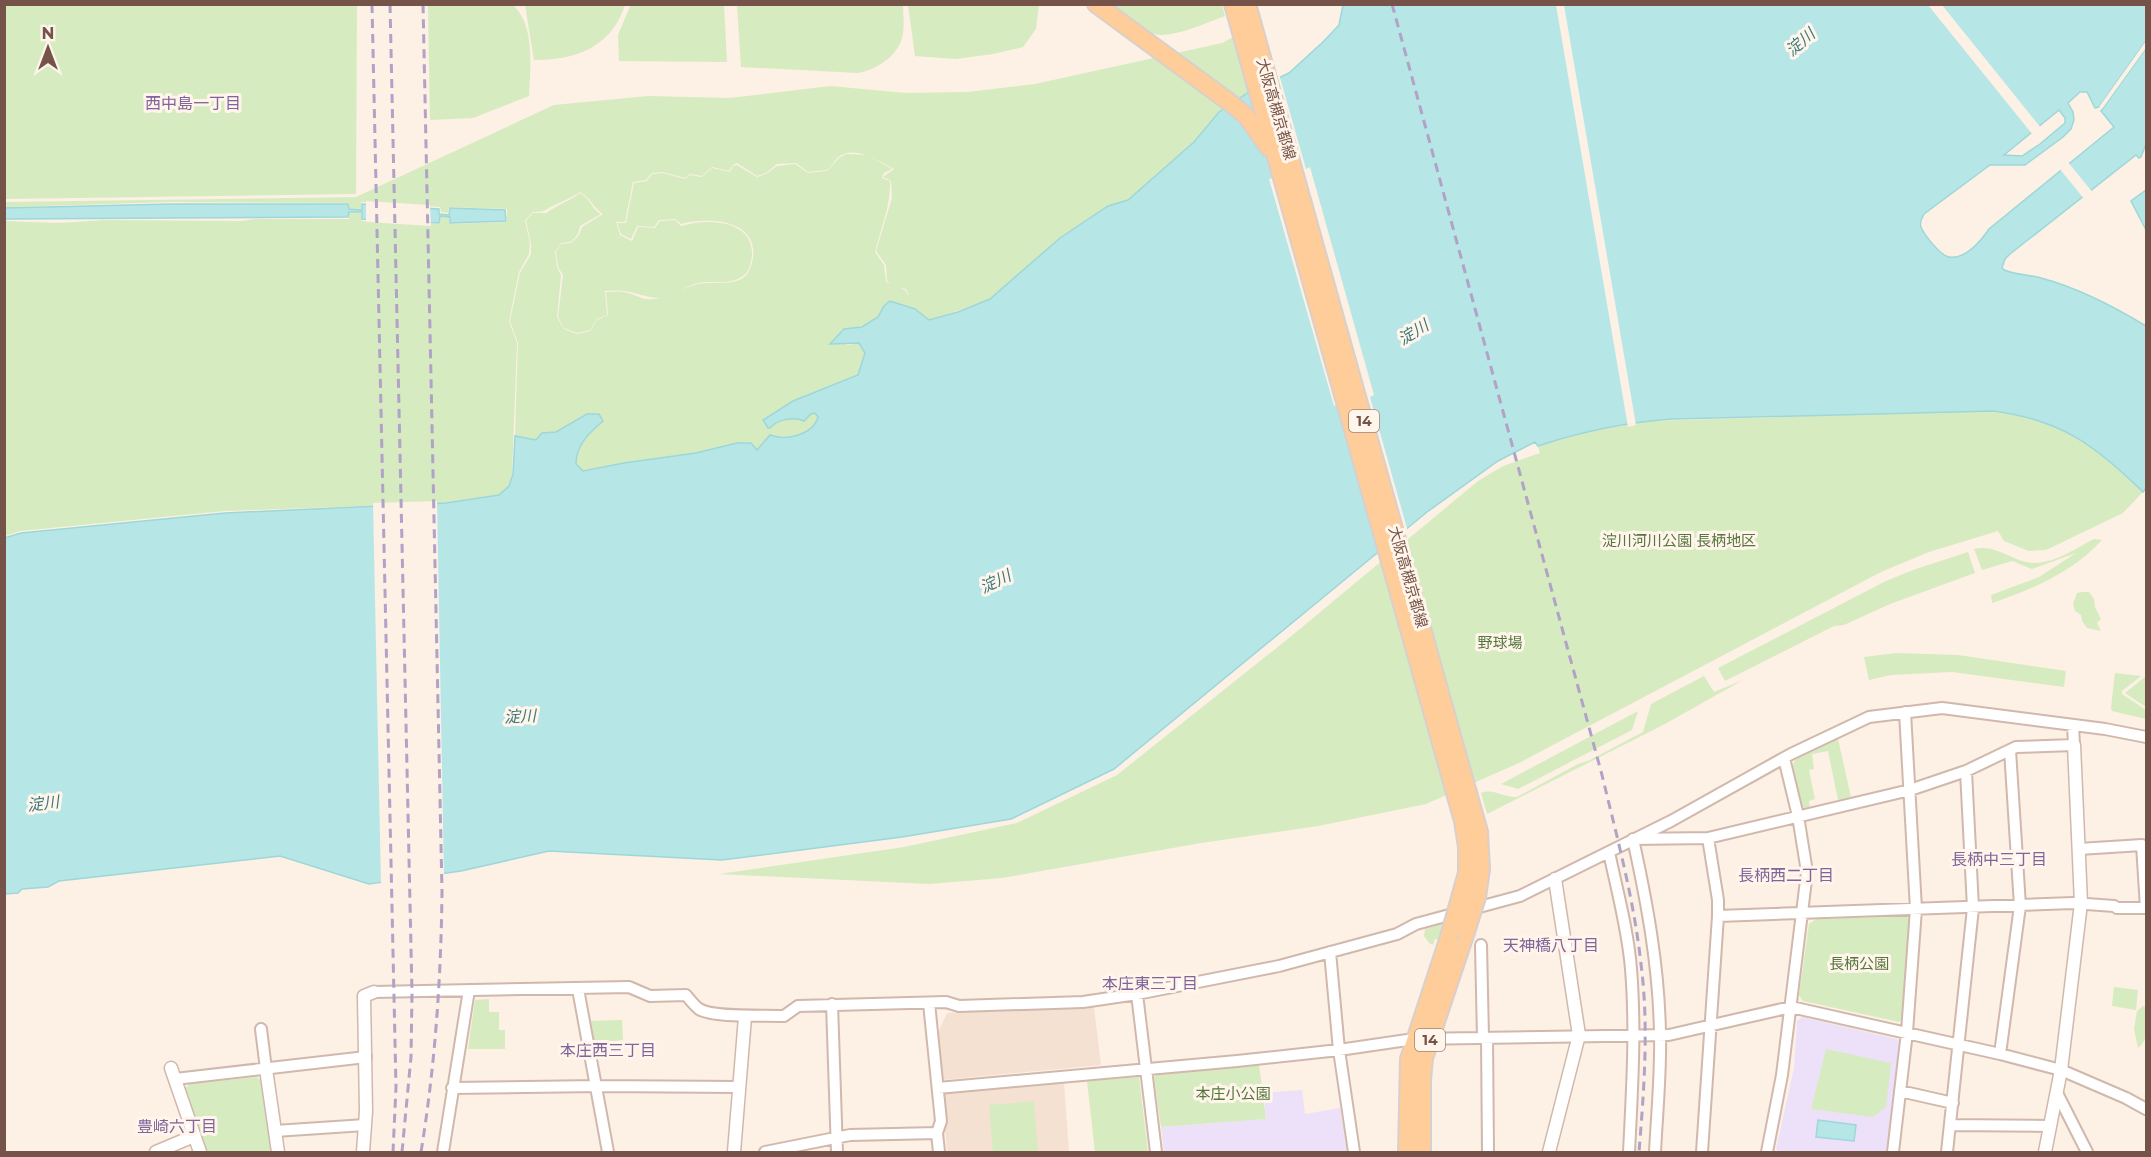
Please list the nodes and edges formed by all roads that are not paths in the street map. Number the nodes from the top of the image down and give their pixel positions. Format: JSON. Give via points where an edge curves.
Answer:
{"nodes":[{"id":1,"x":1096,"y":4,"type":"edge"},
{"id":2,"x":1233,"y":4,"type":"edge"},
{"id":3,"x":1247,"y":4,"type":"edge"},
{"id":4,"x":1277,"y":161,"type":"junction"},
{"id":5,"x":1905,"y":712,"type":"junction"},
{"id":6,"x":2073,"y":726,"type":"junction"},
{"id":7,"x":2146,"y":736,"type":"edge"},
{"id":8,"x":2074,"y":745,"type":"junction"},
{"id":9,"x":2010,"y":750,"type":"junction"},
{"id":10,"x":1784,"y":758,"type":"junction"},
{"id":11,"x":1966,"y":771,"type":"junction"},
{"id":12,"x":1910,"y":790,"type":"junction"},
{"id":13,"x":1798,"y":816,"type":"junction"},
{"id":14,"x":1708,"y":838,"type":"junction"},
{"id":15,"x":1634,"y":839,"type":"junction"},
{"id":16,"x":1473,"y":841,"type":"junction"},
{"id":17,"x":2079,"y":849,"type":"junction"},
{"id":18,"x":1609,"y":852,"type":"junction"},
{"id":19,"x":1474,"y":871,"type":"junction"},
{"id":20,"x":1555,"y":879,"type":"junction"},
{"id":21,"x":2081,"y":903,"type":"junction"},
{"id":22,"x":2020,"y":906,"type":"junction"},
{"id":23,"x":1973,"y":908,"type":"junction"},
{"id":24,"x":2146,"y":908,"type":"edge"},
{"id":25,"x":1916,"y":909,"type":"junction"},
{"id":26,"x":1802,"y":912,"type":"junction"},
{"id":27,"x":1718,"y":916,"type":"junction"},
{"id":28,"x":1481,"y":945,"type":"dead end"},
{"id":29,"x":1330,"y":952,"type":"junction"},
{"id":30,"x":578,"y":989,"type":"junction"},
{"id":31,"x":470,"y":990,"type":"junction"},
{"id":32,"x":369,"y":994,"type":"joint"},
{"id":33,"x":1137,"y":994,"type":"junction"},
{"id":34,"x":928,"y":1003,"type":"junction"},
{"id":35,"x":832,"y":1004,"type":"junction"},
{"id":36,"x":1791,"y":1007,"type":"junction"},
{"id":37,"x":745,"y":1017,"type":"junction"},
{"id":38,"x":1712,"y":1024,"type":"junction"},
{"id":39,"x":261,"y":1029,"type":"dead end"},
{"id":40,"x":1907,"y":1032,"type":"junction"},
{"id":41,"x":1579,"y":1035,"type":"junction"},
{"id":42,"x":1637,"y":1035,"type":"junction"},
{"id":43,"x":1657,"y":1035,"type":"junction"},
{"id":44,"x":1485,"y":1038,"type":"junction"},
{"id":45,"x":1422,"y":1039,"type":"junction"},
{"id":46,"x":1959,"y":1045,"type":"junction"},
{"id":47,"x":1339,"y":1050,"type":"junction"},
{"id":48,"x":2000,"y":1054,"type":"junction"},
{"id":49,"x":366,"y":1057,"type":"junction"},
{"id":50,"x":266,"y":1069,"type":"junction"},
{"id":51,"x":1146,"y":1069,"type":"junction"},
{"id":52,"x":2061,"y":1070,"type":"junction"},
{"id":53,"x":173,"y":1074,"type":"joint"},
{"id":54,"x":597,"y":1086,"type":"junction"},
{"id":55,"x":738,"y":1087,"type":"junction"},
{"id":56,"x":452,"y":1088,"type":"junction"},
{"id":57,"x":938,"y":1088,"type":"junction"},
{"id":58,"x":1900,"y":1091,"type":"junction"},
{"id":59,"x":2057,"y":1093,"type":"junction"},
{"id":60,"x":1953,"y":1103,"type":"junction"},
{"id":61,"x":2146,"y":1109,"type":"edge"},
{"id":62,"x":365,"y":1125,"type":"junction"},
{"id":63,"x":1951,"y":1125,"type":"junction"},
{"id":64,"x":2050,"y":1126,"type":"junction"},
{"id":65,"x":275,"y":1131,"type":"junction"},
{"id":66,"x":938,"y":1133,"type":"junction"},
{"id":67,"x":194,"y":1136,"type":"junction"},
{"id":68,"x":837,"y":1138,"type":"junction"},
{"id":69,"x":156,"y":1152,"type":"edge"},
{"id":70,"x":200,"y":1152,"type":"edge"},
{"id":71,"x":278,"y":1152,"type":"edge"},
{"id":72,"x":363,"y":1152,"type":"edge"},
{"id":73,"x":443,"y":1152,"type":"edge"},
{"id":74,"x":608,"y":1152,"type":"edge"},
{"id":75,"x":734,"y":1152,"type":"edge"},
{"id":76,"x":765,"y":1152,"type":"edge"},
{"id":77,"x":837,"y":1152,"type":"edge"},
{"id":78,"x":939,"y":1152,"type":"edge"},
{"id":79,"x":1156,"y":1152,"type":"edge"},
{"id":80,"x":1354,"y":1152,"type":"edge"},
{"id":81,"x":1407,"y":1152,"type":"edge"},
{"id":82,"x":1422,"y":1152,"type":"edge"},
{"id":83,"x":1488,"y":1152,"type":"edge"},
{"id":84,"x":1549,"y":1152,"type":"edge"},
{"id":85,"x":1629,"y":1152,"type":"edge"},
{"id":86,"x":1655,"y":1152,"type":"edge"},
{"id":87,"x":1702,"y":1152,"type":"edge"},
{"id":88,"x":1767,"y":1152,"type":"edge"},
{"id":89,"x":1893,"y":1152,"type":"edge"},
{"id":90,"x":1947,"y":1152,"type":"edge"},
{"id":91,"x":2045,"y":1152,"type":"edge"},
{"id":92,"x":2087,"y":1152,"type":"edge"}],
"edges":[{"from":1,"to":4,"type":"main road","name":"大阪高槻京都線","number":"14","via":[[1232,104],[1253,125]]},
{"from":2,"to":4,"type":"main road","name":"大阪高槻京都線","number":"14"},
{"from":3,"to":16,"type":"main road","name":"大阪高槻京都線","number":"14"},
{"from":4,"to":16,"type":"main road","name":"大阪高槻京都線","number":"14","via":[[1463,821]]},
{"from":5,"to":6,"type":"street","via":[[1942,708]]},
{"from":5,"to":10,"type":"street","via":[[1869,717]]},
{"from":5,"to":12,"type":"street"},
{"from":6,"to":7,"type":"street"},
{"from":6,"to":8,"type":"street"},
{"from":8,"to":9,"type":"street"},
{"from":8,"to":17,"type":"street"},
{"from":9,"to":11,"type":"street"},
{"from":9,"to":22,"type":"street"},
{"from":10,"to":13,"type":"street"},
{"from":10,"to":15,"type":"street"},
{"from":11,"to":12,"type":"street"},
{"from":11,"to":23,"type":"street"},
{"from":12,"to":13,"type":"street"},
{"from":12,"to":25,"type":"street"},
{"from":13,"to":14,"type":"street"},
{"from":13,"to":26,"type":"street","via":[[1807,872]]},
{"from":14,"to":15,"type":"street"},
{"from":14,"to":27,"type":"street"},
{"from":15,"to":18,"type":"street"},
{"from":15,"to":43,"type":"street","via":[[1653,938]]},
{"from":16,"to":19,"type":"main road","name":"大阪高槻京都線","number":"14"},
{"from":17,"to":21,"type":"street"},
{"from":17,"to":24,"type":"street","via":[[2142,845]]},
{"from":18,"to":20,"type":"street"},
{"from":18,"to":42,"type":"street","via":[[1631,967]]},
{"from":19,"to":45,"type":"main road","name":"大阪高槻京都線","number":"14","bridge":true,"via":[[1449,937]]},
{"from":19,"to":45,"type":"main road","name":"大阪高槻京都線","number":"14","bridge":true,"via":[[1477,897]]},
{"from":20,"to":29,"type":"street","via":[[1520,896]]},
{"from":20,"to":41,"type":"street"},
{"from":21,"to":22,"type":"street"},
{"from":21,"to":24,"type":"street"},
{"from":21,"to":52,"type":"street"},
{"from":22,"to":23,"type":"street"},
{"from":22,"to":48,"type":"street"},
{"from":23,"to":25,"type":"street"},
{"from":23,"to":46,"type":"street"},
{"from":25,"to":26,"type":"street"},
{"from":25,"to":40,"type":"street"},
{"from":26,"to":27,"type":"street"},
{"from":26,"to":36,"type":"street"},
{"from":27,"to":38,"type":"street"},
{"from":28,"to":44,"type":"street"},
{"from":29,"to":33,"type":"street"},
{"from":29,"to":47,"type":"street"},
{"from":30,"to":31,"type":"street"},
{"from":30,"to":37,"type":"street","via":[[628,987],[650,996],[686,995],[701,1010]]},
{"from":30,"to":54,"type":"street"},
{"from":31,"to":32,"type":"street"},
{"from":31,"to":56,"type":"street"},
{"from":32,"to":49,"type":"street"},
{"from":33,"to":34,"type":"street","via":[[1083,1002],[959,1006]]},
{"from":33,"to":51,"type":"street"},
{"from":34,"to":35,"type":"street"},
{"from":34,"to":57,"type":"street"},
{"from":35,"to":37,"type":"street","via":[[798,1006],[784,1016]]},
{"from":35,"to":68,"type":"street"},
{"from":36,"to":38,"type":"street"},
{"from":36,"to":40,"type":"street"},
{"from":36,"to":88,"type":"street"},
{"from":37,"to":55,"type":"street"},
{"from":38,"to":43,"type":"street"},
{"from":38,"to":87,"type":"street"},
{"from":39,"to":50,"type":"street"},
{"from":40,"to":46,"type":"street"},
{"from":40,"to":58,"type":"street"},
{"from":41,"to":42,"type":"street"},
{"from":41,"to":44,"type":"street"},
{"from":41,"to":84,"type":"street"},
{"from":42,"to":43,"type":"street"},
{"from":42,"to":85,"type":"street"},
{"from":43,"to":86,"type":"street"},
{"from":44,"to":45,"type":"street"},
{"from":44,"to":83,"type":"street"},
{"from":45,"to":47,"type":"street"},
{"from":45,"to":81,"type":"main road","name":"大阪高槻京都線","number":"14","via":[[1408,1064]]},
{"from":45,"to":82,"type":"main road","name":"大阪高槻京都線","number":"14"},
{"from":46,"to":48,"type":"street"},
{"from":46,"to":60,"type":"street"},
{"from":47,"to":51,"type":"street"},
{"from":47,"to":80,"type":"street"},
{"from":48,"to":52,"type":"street"},
{"from":49,"to":50,"type":"street"},
{"from":49,"to":62,"type":"street"},
{"from":50,"to":53,"type":"street"},
{"from":50,"to":65,"type":"street"},
{"from":51,"to":57,"type":"street"},
{"from":51,"to":79,"type":"street"},
{"from":52,"to":59,"type":"street"},
{"from":52,"to":61,"type":"street"},
{"from":53,"to":67,"type":"street"},
{"from":54,"to":55,"type":"street"},
{"from":54,"to":56,"type":"street"},
{"from":54,"to":74,"type":"street"},
{"from":55,"to":75,"type":"street"},
{"from":56,"to":73,"type":"street"},
{"from":57,"to":66,"type":"street"},
{"from":58,"to":60,"type":"street"},
{"from":58,"to":89,"type":"street"},
{"from":59,"to":64,"type":"street"},
{"from":59,"to":92,"type":"street"},
{"from":60,"to":63,"type":"street"},
{"from":62,"to":65,"type":"street"},
{"from":62,"to":72,"type":"street"},
{"from":63,"to":64,"type":"street"},
{"from":63,"to":90,"type":"street"},
{"from":64,"to":91,"type":"street"},
{"from":65,"to":71,"type":"street"},
{"from":66,"to":68,"type":"street"},
{"from":66,"to":78,"type":"street"},
{"from":67,"to":69,"type":"street"},
{"from":67,"to":70,"type":"street"},
{"from":68,"to":76,"type":"street"},
{"from":68,"to":77,"type":"street"}]}
